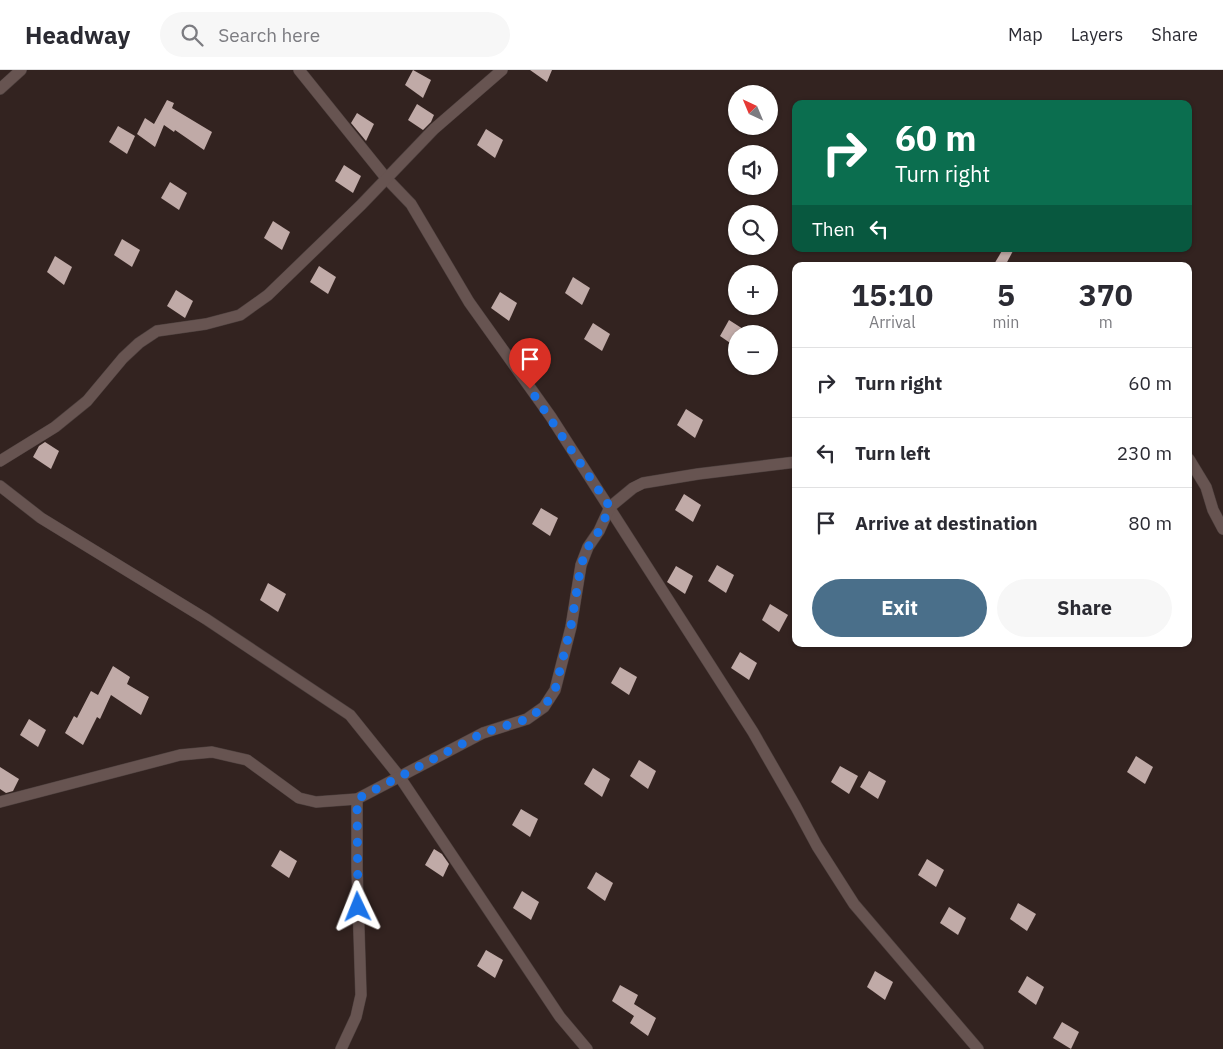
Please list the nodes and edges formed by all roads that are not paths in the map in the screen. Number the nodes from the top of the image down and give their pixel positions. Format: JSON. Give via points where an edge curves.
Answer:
{"nodes":[{"id":1,"x":21,"y":70,"type":"edge"},
{"id":2,"x":299,"y":70,"type":"edge"},
{"id":3,"x":502,"y":70,"type":"edge"},
{"id":4,"x":0,"y":89,"type":"edge"},
{"id":5,"x":386,"y":178,"type":"junction"},
{"id":6,"x":0,"y":460,"type":"edge"},
{"id":7,"x":792,"y":462,"type":"edge"},
{"id":8,"x":1192,"y":464,"type":"edge"},
{"id":9,"x":0,"y":486,"type":"edge"},
{"id":10,"x":610,"y":507,"type":"junction"},
{"id":11,"x":1223,"y":529,"type":"edge"},
{"id":12,"x":399,"y":776,"type":"junction"},
{"id":13,"x":357,"y":799,"type":"junction"},
{"id":14,"x":0,"y":802,"type":"edge"},
{"id":15,"x":341,"y":1049,"type":"edge"},
{"id":16,"x":587,"y":1049,"type":"edge"},
{"id":17,"x":978,"y":1049,"type":"edge"}],
"edges":[{"from":1,"to":4,"type":"street"},
{"from":2,"to":5,"type":"street"},
{"from":3,"to":5,"type":"street","via":[[434,129]]},
{"from":5,"to":6,"type":"street","via":[[268,295],[240,315],[157,331],[123,358],[87,401],[55,426]]},
{"from":5,"to":10,"type":"street","via":[[411,204],[469,302]]},
{"from":7,"to":10,"type":"street","via":[[643,483]]},
{"from":8,"to":11,"type":"street","via":[[1206,487]]},
{"from":9,"to":12,"type":"street","via":[[41,518],[206,620],[350,715]]},
{"from":10,"to":12,"type":"street","via":[[581,565],[571,626],[555,690],[544,707],[527,719],[483,733]]},
{"from":10,"to":17,"type":"street","via":[[752,732],[816,846],[854,904]]},
{"from":12,"to":13,"type":"street"},
{"from":12,"to":16,"type":"street","via":[[560,1017]]},
{"from":13,"to":14,"type":"street","via":[[316,802],[299,798],[246,760],[212,752],[180,755]]},
{"from":13,"to":15,"type":"street","via":[[361,995],[356,1017]]}]}
